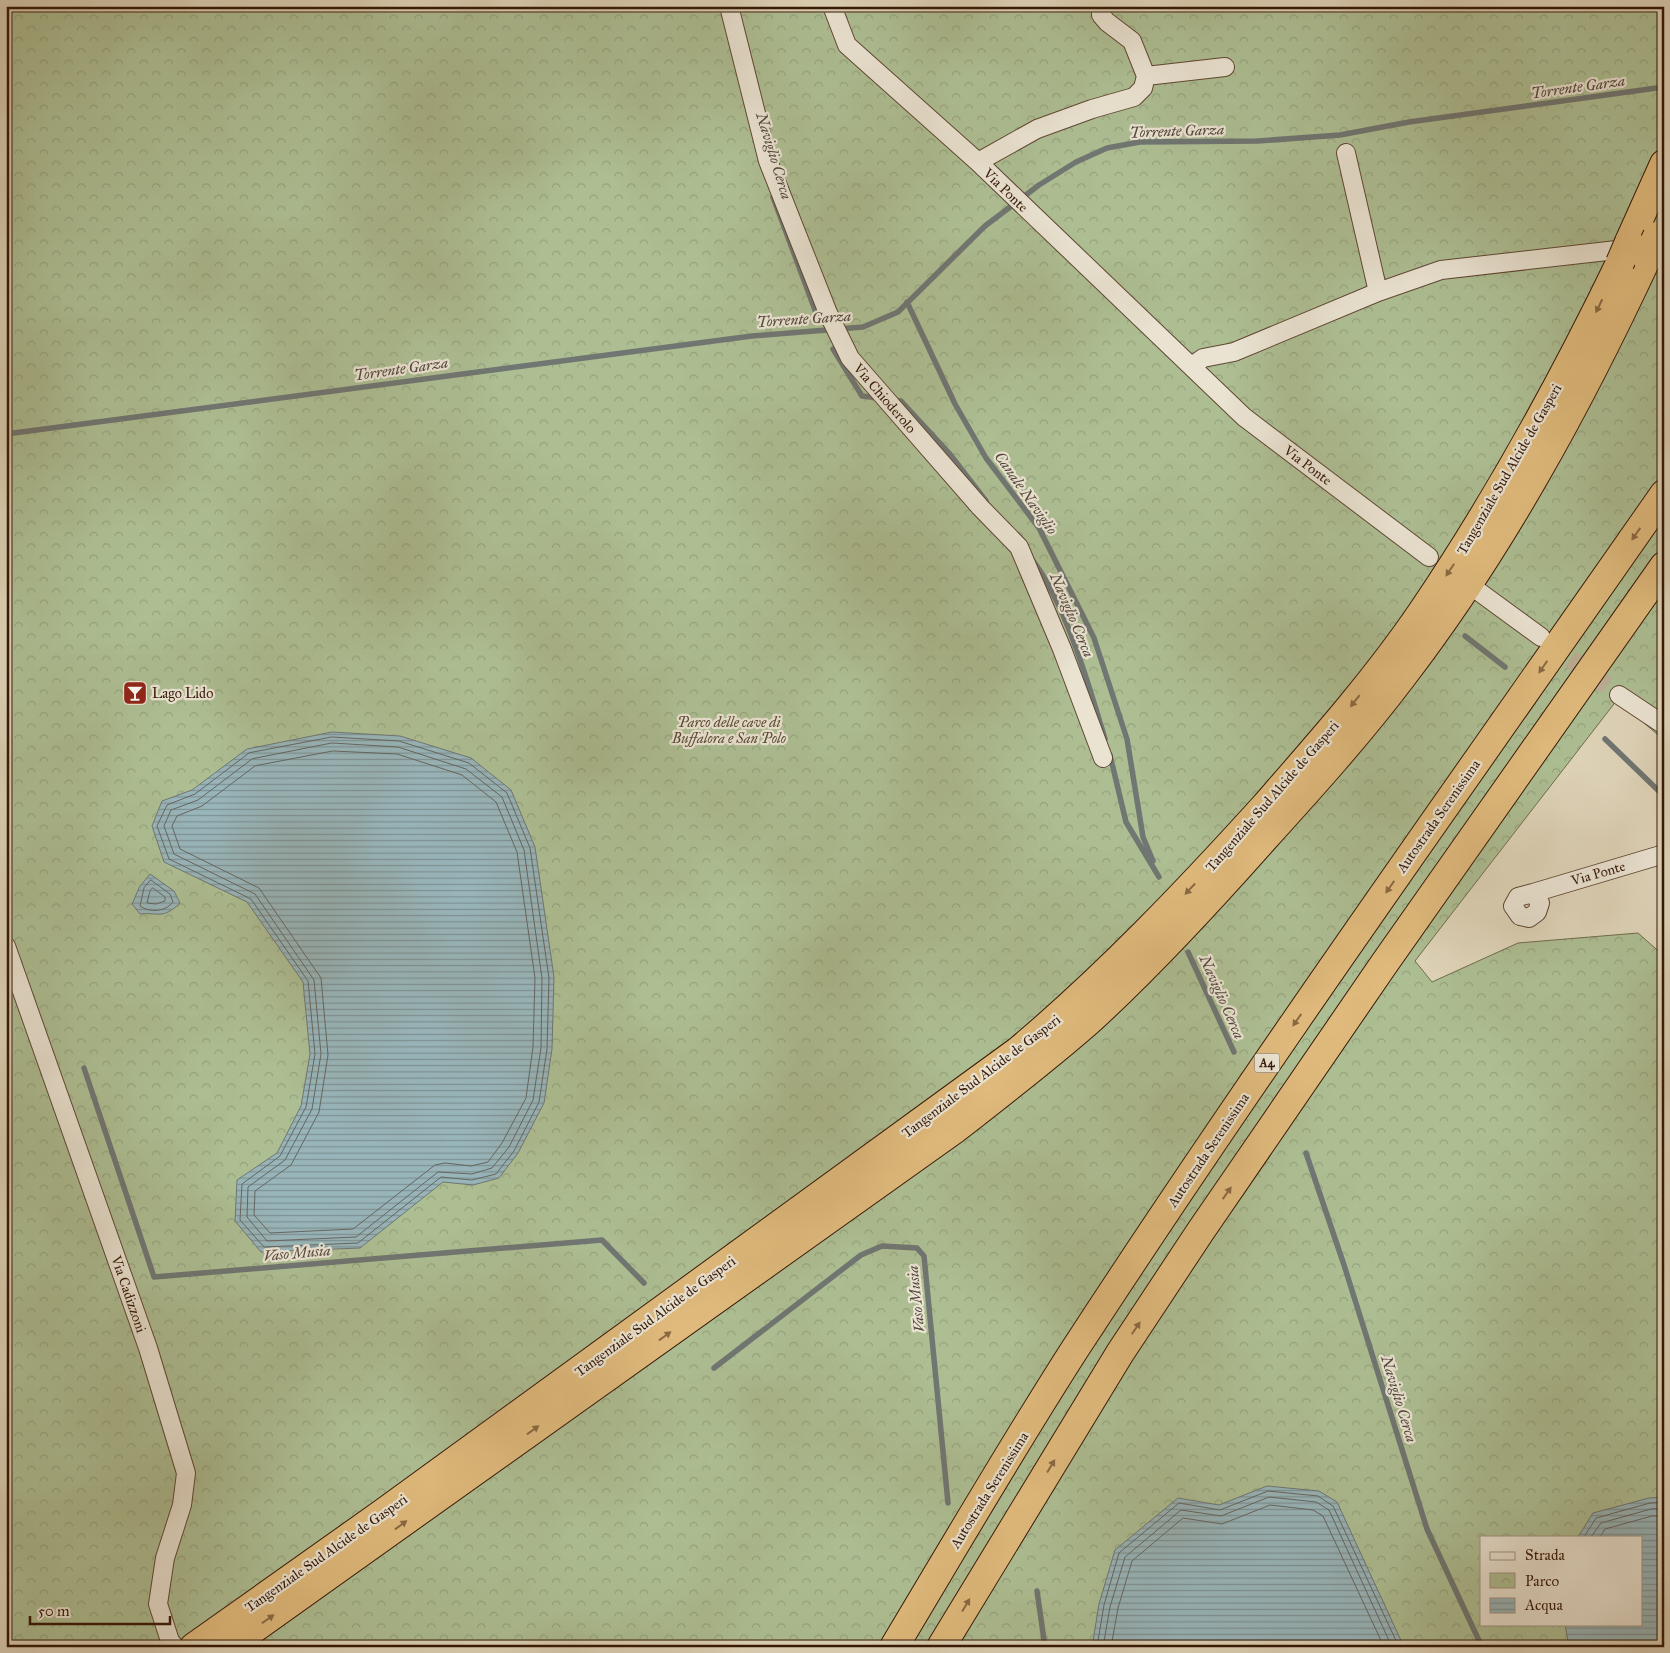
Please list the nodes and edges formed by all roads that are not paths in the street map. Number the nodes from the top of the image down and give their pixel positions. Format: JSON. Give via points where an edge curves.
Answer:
{"nodes":[{"id":1,"x":730,"y":6,"type":"edge"},
{"id":2,"x":832,"y":6,"type":"edge"},
{"id":3,"x":1101,"y":6,"type":"edge"},
{"id":4,"x":1225,"y":67,"type":"dead end"},
{"id":5,"x":1146,"y":76,"type":"junction"},
{"id":6,"x":1346,"y":153,"type":"dead end"},
{"id":7,"x":978,"y":162,"type":"junction"},
{"id":8,"x":1664,"y":164,"type":"edge"},
{"id":9,"x":1647,"y":244,"type":"edge"},
{"id":10,"x":1378,"y":292,"type":"junction"},
{"id":11,"x":1192,"y":366,"type":"junction"},
{"id":12,"x":1664,"y":494,"type":"edge"},
{"id":13,"x":1429,"y":557,"type":"dead end"},
{"id":14,"x":1664,"y":566,"type":"edge"},
{"id":15,"x":1478,"y":590,"type":"dead end"},
{"id":16,"x":1541,"y":637,"type":"tunnel mouth"},
{"id":17,"x":1619,"y":695,"type":"tunnel mouth"},
{"id":18,"x":1664,"y":725,"type":"edge"},
{"id":19,"x":1103,"y":758,"type":"dead end"},
{"id":20,"x":1664,"y":854,"type":"edge"},
{"id":21,"x":1533,"y":893,"type":"dead end"},
{"id":22,"x":6,"y":946,"type":"edge"},
{"id":23,"x":175,"y":1647,"type":"edge"},
{"id":24,"x":194,"y":1647,"type":"edge"},
{"id":25,"x":228,"y":1647,"type":"edge"},
{"id":26,"x":894,"y":1647,"type":"edge"},
{"id":27,"x":941,"y":1647,"type":"edge"}],
"edges":[{"from":1,"to":19,"type":"street","name":"Via Chioderolo","via":[[768,161],[828,313],[850,358],[1018,547],[1062,649]]},
{"from":2,"to":7,"type":"street","name":"Via Ponte","via":[[847,45]]},
{"from":3,"to":5,"type":"street","via":[[1101,14],[1107,22],[1132,41]]},
{"from":4,"to":5,"type":"street"},
{"from":5,"to":7,"type":"street","via":[[1143,88],[1134,97],[1092,108],[1037,129]]},
{"from":6,"to":10,"type":"street"},
{"from":7,"to":11,"type":"street","name":"Via Ponte"},
{"from":8,"to":9,"type":"highway","name":"Tangenziale Sud Alcide de Gasperi"},
{"from":9,"to":10,"type":"street","via":[[1440,270]]},
{"from":9,"to":24,"type":"highway","name":"Tangenziale Sud Alcide de Gasperi","one_way":true,"via":[[1586,332],[1460,556],[1416,621],[1329,734],[1188,892],[1074,1005],[937,1112]]},
{"from":25,"to":9,"type":"highway","name":"Tangenziale Sud Alcide de Gasperi","one_way":true,"via":[[955,1129],[1077,1030],[1147,964],[1205,905],[1347,746],[1434,632],[1478,568],[1545,458],[1608,342]]},
{"from":10,"to":11,"type":"street","via":[[1234,352],[1203,358]]},
{"from":11,"to":13,"type":"street","name":"Via Ponte","via":[[1244,417]]},
{"from":12,"to":26,"type":"highway","name":"Autostrada Serenissima","number":"A4","one_way":true,"via":[[1246,1093],[1159,1223],[1073,1354]]},
{"from":27,"to":14,"type":"highway","one_way":true,"via":[[1120,1353],[1195,1240],[1384,964]]},
{"from":15,"to":16,"type":"street"},
{"from":17,"to":18,"type":"street"},
{"from":20,"to":21,"type":"street","name":"Via Ponte"},
{"from":22,"to":23,"type":"street","name":"Via Cadizzoni","via":[[148,1348],[186,1474],[182,1505],[165,1558],[158,1604]]}]}
